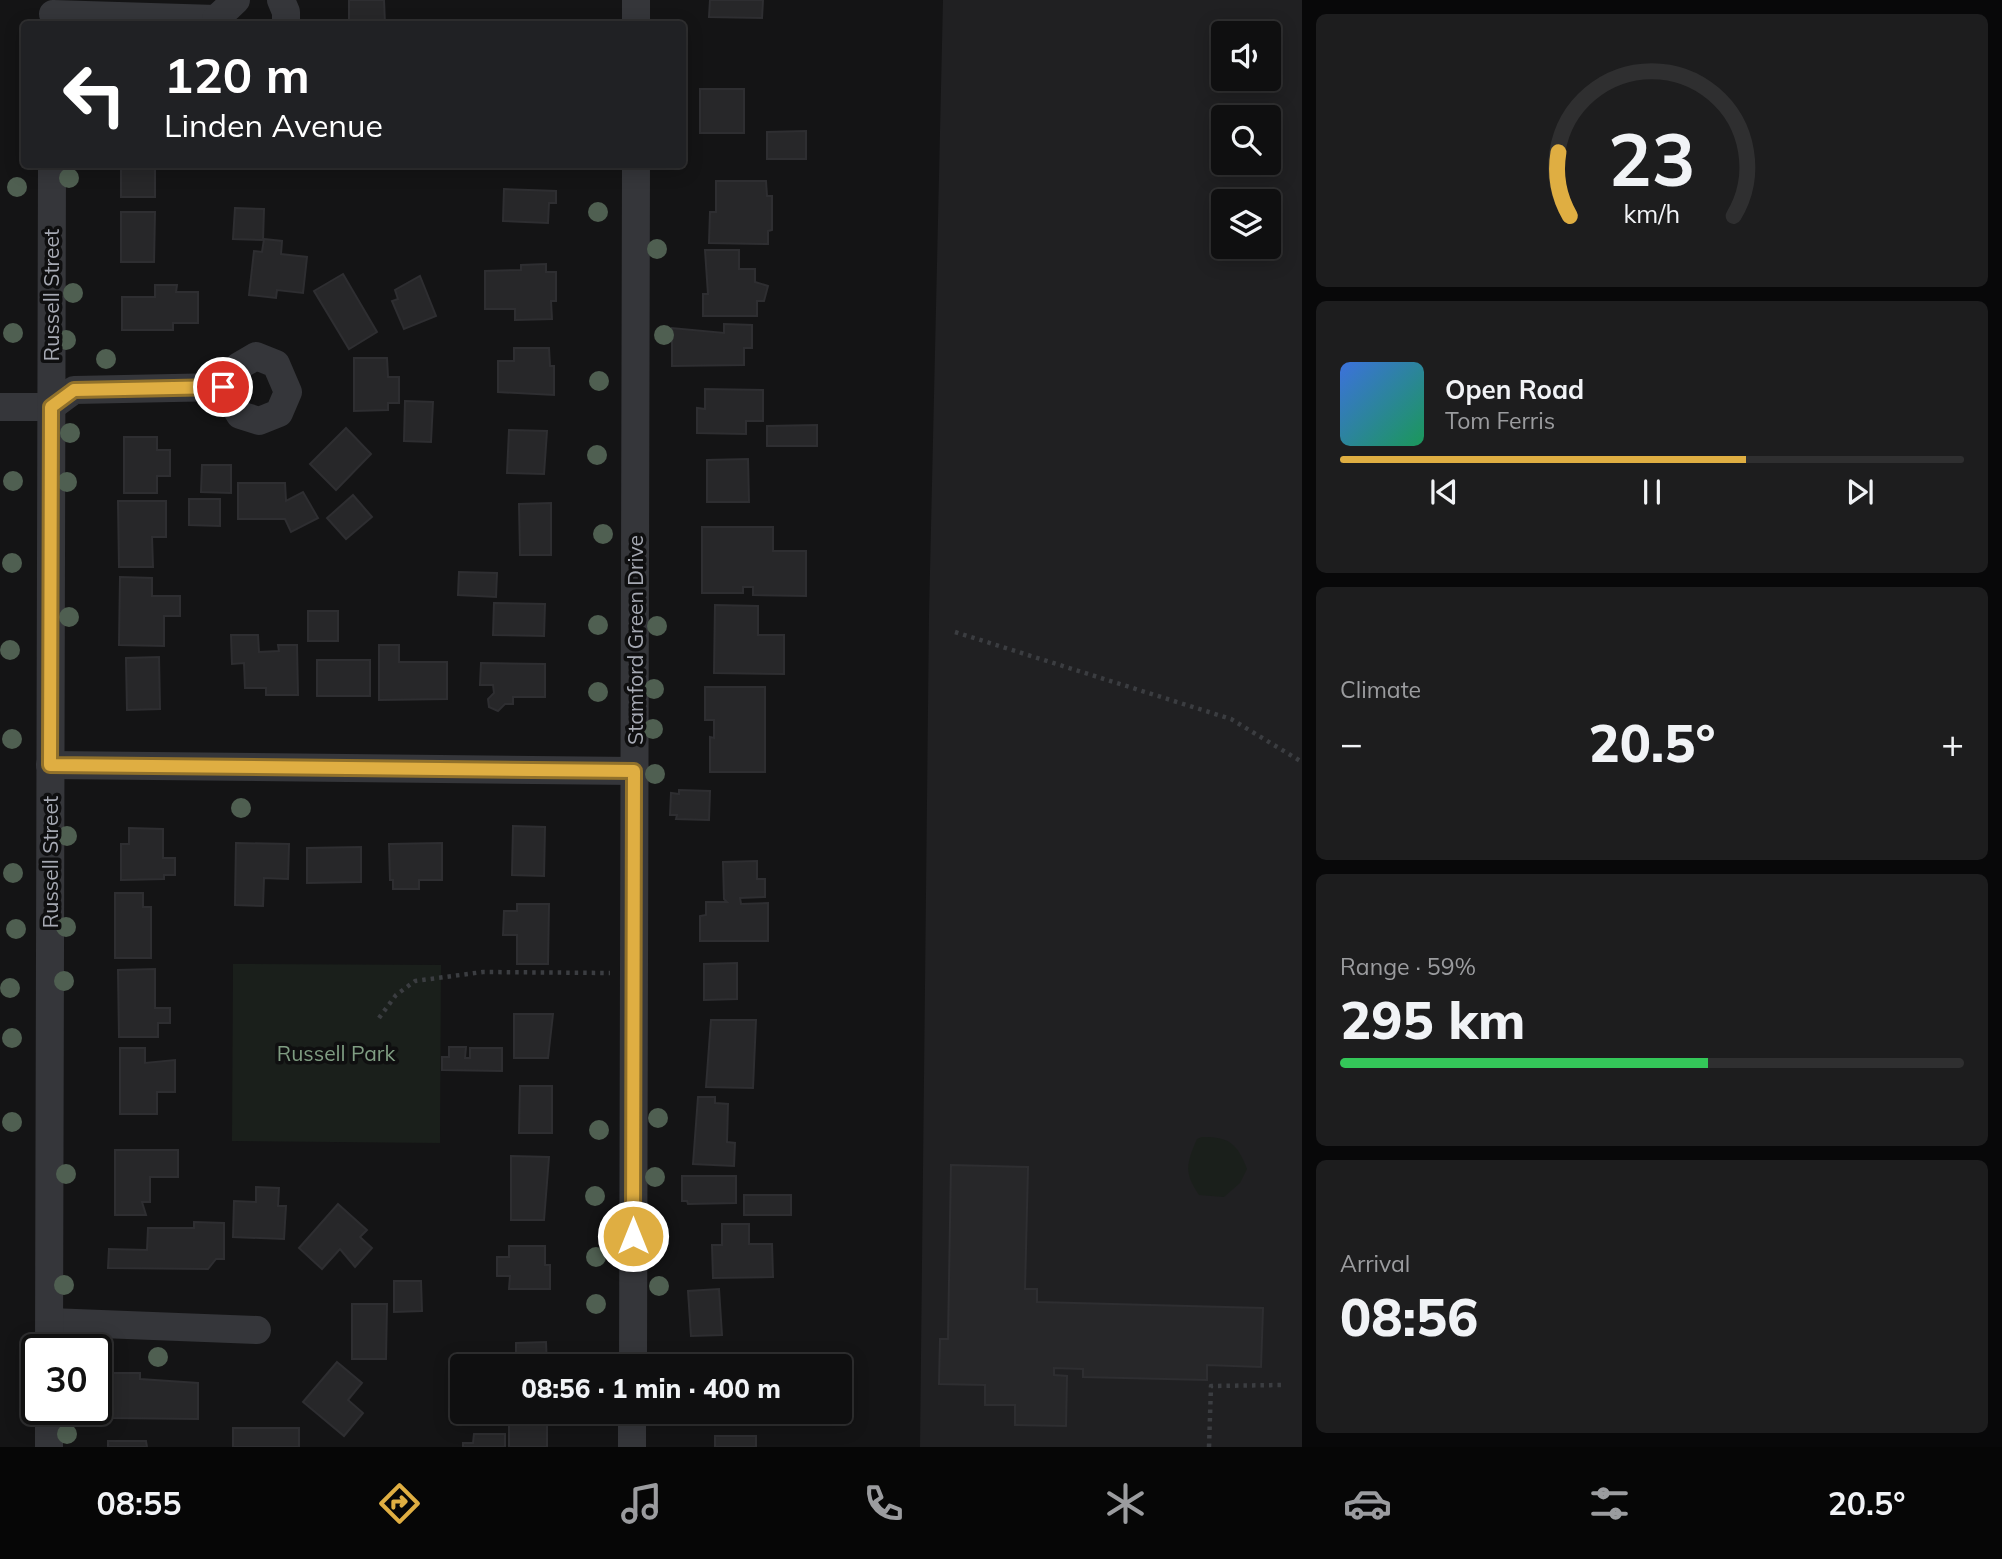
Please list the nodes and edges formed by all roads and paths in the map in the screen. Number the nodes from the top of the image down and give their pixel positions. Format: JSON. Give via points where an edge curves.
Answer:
{"nodes":[{"id":1,"x":236,"y":0,"type":"edge"},
{"id":2,"x":281,"y":0,"type":"edge"},
{"id":3,"x":636,"y":0,"type":"edge"},
{"id":4,"x":53,"y":13,"type":"edge"},
{"id":5,"x":201,"y":21,"type":"edge"},
{"id":6,"x":220,"y":21,"type":"edge"},
{"id":7,"x":286,"y":21,"type":"edge"},
{"id":8,"x":636,"y":21,"type":"edge"},
{"id":9,"x":52,"y":168,"type":"edge"},
{"id":10,"x":636,"y":168,"type":"edge"},
{"id":11,"x":223,"y":387,"type":"dead end"},
{"id":12,"x":0,"y":407,"type":"edge"},
{"id":13,"x":51,"y":407,"type":"junction"},
{"id":14,"x":955,"y":632,"type":"dead end"},
{"id":15,"x":1302,"y":762,"type":"edge"},
{"id":16,"x":50,"y":765,"type":"junction"},
{"id":17,"x":634,"y":771,"type":"junction"},
{"id":18,"x":634,"y":973,"type":"junction"},
{"id":19,"x":379,"y":1018,"type":"dead end"},
{"id":20,"x":257,"y":1330,"type":"dead end"},
{"id":21,"x":50,"y":1334,"type":"edge"},
{"id":22,"x":112,"y":1334,"type":"edge"},
{"id":23,"x":633,"y":1354,"type":"edge"},
{"id":24,"x":1281,"y":1385,"type":"dead end"},
{"id":25,"x":632,"y":1424,"type":"edge"},
{"id":26,"x":49,"y":1425,"type":"edge"},
{"id":27,"x":49,"y":1447,"type":"edge"},
{"id":28,"x":632,"y":1447,"type":"edge"},
{"id":29,"x":1209,"y":1447,"type":"edge"}],
"edges":[{"from":1,"to":6,"type":"street"},
{"from":2,"to":7,"type":"street"},
{"from":3,"to":8,"type":"street"},
{"from":4,"to":5,"type":"street"},
{"from":9,"to":13,"type":"street","name":"Russell Street"},
{"from":10,"to":17,"type":"street","name":"Stamford Green Drive"},
{"from":11,"to":13,"type":"street","via":[[74,390]]},
{"from":12,"to":13,"type":"street"},
{"from":13,"to":16,"type":"street","name":"Russell Street"},
{"from":14,"to":15,"type":"path","via":[[1231,719]]},
{"from":16,"to":17,"type":"street"},
{"from":16,"to":21,"type":"street","name":"Russell Street"},
{"from":17,"to":18,"type":"street","name":"Stamford Green Drive"},
{"from":18,"to":19,"type":"path","via":[[484,972],[415,981],[396,995]]},
{"from":18,"to":23,"type":"street","name":"Stamford Green Drive"},
{"from":20,"to":22,"type":"street"},
{"from":24,"to":29,"type":"path","via":[[1211,1386]]},
{"from":25,"to":28,"type":"street"},
{"from":26,"to":27,"type":"street"}]}
